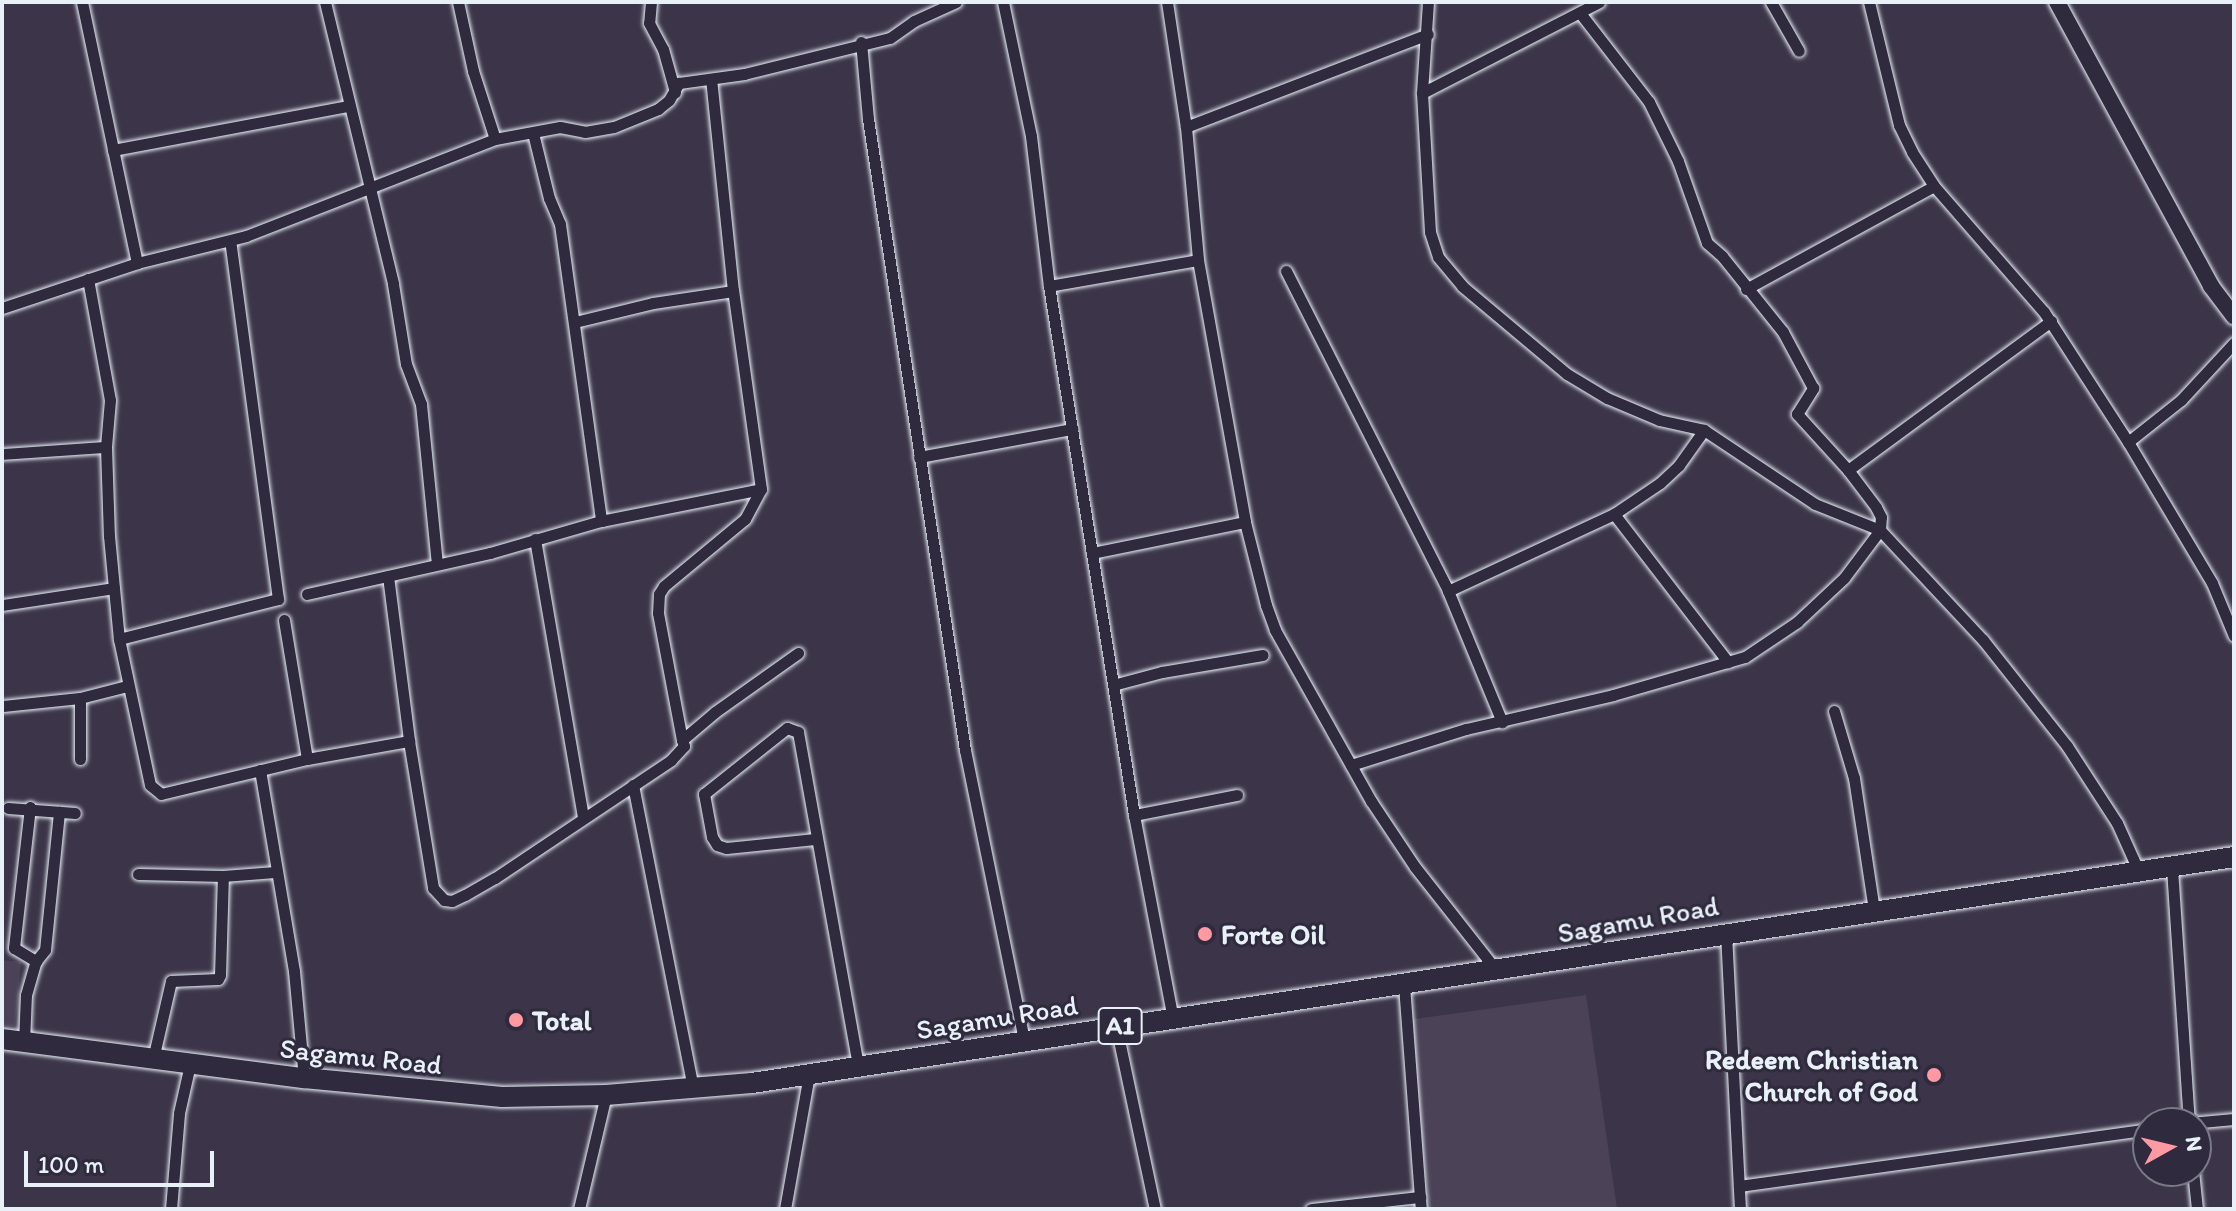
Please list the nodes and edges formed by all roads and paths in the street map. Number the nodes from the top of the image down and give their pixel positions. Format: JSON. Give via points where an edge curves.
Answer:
{"nodes":[{"id":1,"x":82,"y":2,"type":"edge"},
{"id":2,"x":325,"y":2,"type":"edge"},
{"id":3,"x":458,"y":2,"type":"edge"},
{"id":4,"x":651,"y":2,"type":"edge"},
{"id":5,"x":956,"y":2,"type":"edge"},
{"id":6,"x":1003,"y":2,"type":"edge"},
{"id":7,"x":1167,"y":2,"type":"edge"},
{"id":8,"x":1428,"y":2,"type":"edge"},
{"id":9,"x":1599,"y":2,"type":"edge"},
{"id":10,"x":1771,"y":2,"type":"edge"},
{"id":11,"x":1869,"y":2,"type":"edge"},
{"id":12,"x":2057,"y":2,"type":"edge"},
{"id":13,"x":1580,"y":13,"type":"junction"},
{"id":14,"x":1428,"y":34,"type":"junction"},
{"id":15,"x":861,"y":42,"type":"junction"},
{"id":16,"x":1799,"y":51,"type":"dead end"},
{"id":17,"x":711,"y":79,"type":"junction"},
{"id":18,"x":675,"y":92,"type":"junction"},
{"id":19,"x":1422,"y":93,"type":"junction"},
{"id":20,"x":347,"y":106,"type":"junction"},
{"id":21,"x":1186,"y":127,"type":"junction"},
{"id":22,"x":533,"y":133,"type":"junction"},
{"id":23,"x":495,"y":139,"type":"junction"},
{"id":24,"x":113,"y":150,"type":"junction"},
{"id":25,"x":1934,"y":186,"type":"junction"},
{"id":26,"x":369,"y":187,"type":"junction"},
{"id":27,"x":230,"y":241,"type":"junction"},
{"id":28,"x":1198,"y":260,"type":"junction"},
{"id":29,"x":137,"y":263,"type":"junction"},
{"id":30,"x":1286,"y":271,"type":"dead end"},
{"id":31,"x":88,"y":279,"type":"junction"},
{"id":32,"x":1049,"y":286,"type":"junction"},
{"id":33,"x":1746,"y":289,"type":"junction"},
{"id":34,"x":733,"y":291,"type":"junction"},
{"id":35,"x":2,"y":308,"type":"edge"},
{"id":36,"x":2234,"y":316,"type":"edge"},
{"id":37,"x":2051,"y":321,"type":"junction"},
{"id":38,"x":575,"y":322,"type":"junction"},
{"id":39,"x":2234,"y":343,"type":"edge"},
{"id":40,"x":1072,"y":429,"type":"junction"},
{"id":41,"x":1704,"y":430,"type":"junction"},
{"id":42,"x":2128,"y":442,"type":"junction"},
{"id":43,"x":106,"y":447,"type":"junction"},
{"id":44,"x":2,"y":454,"type":"edge"},
{"id":45,"x":919,"y":457,"type":"junction"},
{"id":46,"x":1848,"y":470,"type":"junction"},
{"id":47,"x":761,"y":489,"type":"junction"},
{"id":48,"x":1614,"y":514,"type":"junction"},
{"id":49,"x":601,"y":521,"type":"junction"},
{"id":50,"x":1245,"y":522,"type":"junction"},
{"id":51,"x":1880,"y":530,"type":"junction"},
{"id":52,"x":535,"y":539,"type":"junction"},
{"id":53,"x":1092,"y":553,"type":"junction"},
{"id":54,"x":437,"y":563,"type":"junction"},
{"id":55,"x":388,"y":576,"type":"junction"},
{"id":56,"x":114,"y":588,"type":"junction"},
{"id":57,"x":1448,"y":591,"type":"junction"},
{"id":58,"x":307,"y":594,"type":"dead end"},
{"id":59,"x":2,"y":605,"type":"edge"},
{"id":60,"x":284,"y":620,"type":"dead end"},
{"id":61,"x":2234,"y":636,"type":"edge"},
{"id":62,"x":119,"y":639,"type":"junction"},
{"id":63,"x":798,"y":653,"type":"dead end"},
{"id":64,"x":1263,"y":655,"type":"dead end"},
{"id":65,"x":1728,"y":662,"type":"junction"},
{"id":66,"x":1113,"y":685,"type":"junction"},
{"id":67,"x":127,"y":686,"type":"junction"},
{"id":68,"x":80,"y":698,"type":"junction"},
{"id":69,"x":3,"y":706,"type":"edge"},
{"id":70,"x":1834,"y":711,"type":"dead end"},
{"id":71,"x":1502,"y":722,"type":"junction"},
{"id":72,"x":682,"y":740,"type":"junction"},
{"id":73,"x":409,"y":741,"type":"junction"},
{"id":74,"x":80,"y":759,"type":"dead end"},
{"id":75,"x":307,"y":759,"type":"junction"},
{"id":76,"x":1351,"y":765,"type":"junction"},
{"id":77,"x":260,"y":770,"type":"junction"},
{"id":78,"x":633,"y":785,"type":"junction"},
{"id":79,"x":1237,"y":795,"type":"dead end"},
{"id":80,"x":30,"y":807,"type":"junction"},
{"id":81,"x":8,"y":808,"type":"dead end"},
{"id":82,"x":59,"y":812,"type":"junction"},
{"id":83,"x":75,"y":813,"type":"dead end"},
{"id":84,"x":1134,"y":815,"type":"junction"},
{"id":85,"x":583,"y":818,"type":"junction"},
{"id":86,"x":815,"y":839,"type":"junction"},
{"id":87,"x":2234,"y":857,"type":"edge"},
{"id":88,"x":2172,"y":868,"type":"junction"},
{"id":89,"x":275,"y":872,"type":"junction"},
{"id":90,"x":2139,"y":872,"type":"junction"},
{"id":91,"x":138,"y":874,"type":"dead end"},
{"id":92,"x":223,"y":876,"type":"junction"},
{"id":93,"x":1874,"y":911,"type":"junction"},
{"id":94,"x":1726,"y":932,"type":"junction"},
{"id":95,"x":36,"y":961,"type":"junction"},
{"id":96,"x":1497,"y":971,"type":"junction"},
{"id":97,"x":1404,"y":985,"type":"junction"},
{"id":98,"x":1173,"y":1019,"type":"junction"},
{"id":99,"x":1116,"y":1026,"type":"junction"},
{"id":100,"x":2,"y":1039,"type":"edge"},
{"id":101,"x":1024,"y":1041,"type":"junction"},
{"id":102,"x":24,"y":1042,"type":"junction"},
{"id":103,"x":153,"y":1059,"type":"junction"},
{"id":104,"x":190,"y":1064,"type":"junction"},
{"id":105,"x":858,"y":1067,"type":"junction"},
{"id":106,"x":809,"y":1074,"type":"junction"},
{"id":107,"x":304,"y":1078,"type":"junction"},
{"id":108,"x":693,"y":1088,"type":"junction"},
{"id":109,"x":606,"y":1095,"type":"junction"},
{"id":110,"x":2189,"y":1107,"type":"edge"},
{"id":111,"x":2234,"y":1119,"type":"edge"},
{"id":112,"x":2212,"y":1121,"type":"edge"},
{"id":113,"x":2132,"y":1131,"type":"edge"},
{"id":114,"x":1739,"y":1186,"type":"junction"},
{"id":115,"x":2195,"y":1187,"type":"edge"},
{"id":116,"x":1420,"y":1203,"type":"edge"},
{"id":117,"x":171,"y":1209,"type":"edge"},
{"id":118,"x":579,"y":1209,"type":"edge"},
{"id":119,"x":785,"y":1209,"type":"edge"},
{"id":120,"x":1155,"y":1209,"type":"edge"},
{"id":121,"x":1311,"y":1209,"type":"edge"},
{"id":122,"x":1740,"y":1209,"type":"edge"},
{"id":123,"x":2197,"y":1209,"type":"edge"}],
"edges":[{"from":1,"to":24,"type":"street"},
{"from":2,"to":20,"type":"street"},
{"from":3,"to":23,"type":"street"},
{"from":4,"to":18,"type":"street","via":[[649,23]]},
{"from":5,"to":15,"type":"street","via":[[890,38]]},
{"from":6,"to":32,"type":"street","via":[[1031,136]]},
{"from":7,"to":21,"type":"street"},
{"from":8,"to":14,"type":"street"},
{"from":9,"to":13,"type":"street"},
{"from":10,"to":16,"type":"street"},
{"from":11,"to":25,"type":"street","via":[[1899,125]]},
{"from":12,"to":36,"type":"street","via":[[2211,286]]},
{"from":13,"to":19,"type":"street"},
{"from":13,"to":33,"type":"street","via":[[1649,102],[1678,161],[1707,243]]},
{"from":14,"to":19,"type":"street"},
{"from":14,"to":21,"type":"street"},
{"from":15,"to":17,"type":"street"},
{"from":15,"to":45,"type":"street"},
{"from":17,"to":18,"type":"street","via":[[679,83]]},
{"from":17,"to":34,"type":"street"},
{"from":18,"to":22,"type":"street","via":[[658,109],[614,127]]},
{"from":19,"to":41,"type":"street","via":[[1430,232],[1438,257],[1462,286],[1567,374],[1607,398],[1659,420]]},
{"from":20,"to":24,"type":"street"},
{"from":20,"to":26,"type":"street"},
{"from":21,"to":28,"type":"street"},
{"from":22,"to":23,"type":"street"},
{"from":22,"to":38,"type":"street","via":[[560,224]]},
{"from":23,"to":26,"type":"street"},
{"from":24,"to":29,"type":"street"},
{"from":25,"to":33,"type":"street"},
{"from":25,"to":37,"type":"street"},
{"from":26,"to":27,"type":"street"},
{"from":26,"to":54,"type":"street","via":[[406,364],[421,404]]},
{"from":27,"to":29,"type":"street"},
{"from":27,"to":62,"type":"street","via":[[278,599]]},
{"from":28,"to":32,"type":"street"},
{"from":28,"to":50,"type":"street"},
{"from":29,"to":31,"type":"street"},
{"from":30,"to":57,"type":"street"},
{"from":31,"to":35,"type":"street"},
{"from":31,"to":43,"type":"street","via":[[110,400]]},
{"from":32,"to":40,"type":"street"},
{"from":33,"to":46,"type":"street","via":[[1783,332],[1811,381],[1810,396],[1797,414]]},
{"from":34,"to":38,"type":"street"},
{"from":34,"to":47,"type":"street"},
{"from":37,"to":42,"type":"street"},
{"from":37,"to":46,"type":"street"},
{"from":38,"to":49,"type":"street"},
{"from":39,"to":42,"type":"street","via":[[2181,400]]},
{"from":40,"to":45,"type":"street"},
{"from":40,"to":53,"type":"street"},
{"from":41,"to":48,"type":"street","via":[[1660,483]]},
{"from":41,"to":51,"type":"street","via":[[1815,504]]},
{"from":42,"to":61,"type":"street","via":[[2212,583]]},
{"from":43,"to":44,"type":"street"},
{"from":43,"to":56,"type":"street"},
{"from":45,"to":101,"type":"street","via":[[965,750]]},
{"from":46,"to":51,"type":"street","via":[[1876,507]]},
{"from":47,"to":49,"type":"street"},
{"from":47,"to":72,"type":"street","via":[[745,519],[659,594]]},
{"from":48,"to":57,"type":"street"},
{"from":48,"to":65,"type":"street"},
{"from":49,"to":52,"type":"street"},
{"from":50,"to":53,"type":"street"},
{"from":50,"to":76,"type":"street","via":[[1275,630]]},
{"from":51,"to":65,"type":"street","via":[[1844,578],[1797,622],[1745,657]]},
{"from":51,"to":90,"type":"street","via":[[1983,640],[2067,746],[2117,823]]},
{"from":52,"to":54,"type":"street"},
{"from":52,"to":85,"type":"street"},
{"from":53,"to":66,"type":"street"},
{"from":54,"to":55,"type":"street"},
{"from":55,"to":58,"type":"street"},
{"from":55,"to":73,"type":"street"},
{"from":56,"to":59,"type":"street"},
{"from":56,"to":62,"type":"street"},
{"from":57,"to":71,"type":"street"},
{"from":60,"to":75,"type":"street"},
{"from":62,"to":67,"type":"street"},
{"from":63,"to":72,"type":"street"},
{"from":64,"to":66,"type":"street"},
{"from":65,"to":71,"type":"street"},
{"from":66,"to":84,"type":"street"},
{"from":67,"to":68,"type":"street"},
{"from":67,"to":77,"type":"street","via":[[148,779],[161,794]]},
{"from":68,"to":69,"type":"street"},
{"from":68,"to":74,"type":"street"},
{"from":70,"to":93,"type":"street","via":[[1854,778]]},
{"from":71,"to":76,"type":"street"},
{"from":72,"to":78,"type":"street","via":[[679,754]]},
{"from":73,"to":75,"type":"street"},
{"from":73,"to":85,"type":"street","via":[[433,888],[444,900],[475,890]]},
{"from":75,"to":77,"type":"street"},
{"from":76,"to":96,"type":"street","via":[[1415,867]]},
{"from":77,"to":89,"type":"street"},
{"from":78,"to":85,"type":"street"},
{"from":78,"to":108,"type":"street"},
{"from":79,"to":84,"type":"street"},
{"from":80,"to":81,"type":"street"},
{"from":80,"to":82,"type":"street"},
{"from":80,"to":95,"type":"street","via":[[14,948]]},
{"from":82,"to":83,"type":"street"},
{"from":82,"to":95,"type":"street","via":[[45,950]]},
{"from":84,"to":98,"type":"street"},
{"from":86,"to":86,"type":"street","via":[[798,732],[793,728],[756,750],[704,794],[717,845]]},
{"from":86,"to":105,"type":"street"},
{"from":87,"to":88,"type":"highway","name":"Sagamu Road","number":"A1"},
{"from":88,"to":90,"type":"highway","name":"Sagamu Road","number":"A1"},
{"from":88,"to":110,"type":"street"},
{"from":89,"to":92,"type":"street"},
{"from":89,"to":107,"type":"street","via":[[294,971]]},
{"from":90,"to":93,"type":"highway","name":"Sagamu Road","number":"A1"},
{"from":91,"to":92,"type":"street"},
{"from":92,"to":103,"type":"street","via":[[220,975],[171,981]]},
{"from":93,"to":94,"type":"highway","name":"Sagamu Road","number":"A1"},
{"from":94,"to":96,"type":"highway","name":"Sagamu Road","number":"A1"},
{"from":94,"to":114,"type":"street"},
{"from":95,"to":102,"type":"street","via":[[26,995]]},
{"from":96,"to":97,"type":"highway","name":"Sagamu Road","number":"A1"},
{"from":97,"to":98,"type":"highway","name":"Sagamu Road","number":"A1"},
{"from":97,"to":116,"type":"street"},
{"from":98,"to":99,"type":"highway","name":"Sagamu Road","number":"A1"},
{"from":99,"to":101,"type":"highway","name":"Sagamu Road","number":"A1"},
{"from":99,"to":120,"type":"street"},
{"from":100,"to":102,"type":"highway","name":"Sagamu Road","number":"A1"},
{"from":101,"to":105,"type":"highway","name":"Sagamu Road","number":"A1"},
{"from":102,"to":103,"type":"highway","name":"Sagamu Road","number":"A1"},
{"from":103,"to":104,"type":"highway","name":"Sagamu Road","number":"A1"},
{"from":104,"to":107,"type":"highway","name":"Sagamu Road","number":"A1"},
{"from":104,"to":117,"type":"street","via":[[179,1113]]},
{"from":105,"to":106,"type":"highway","name":"Sagamu Road","number":"A1"},
{"from":106,"to":108,"type":"highway","name":"Sagamu Road","number":"A1"},
{"from":106,"to":119,"type":"street"},
{"from":107,"to":109,"type":"highway","name":"Sagamu Road","number":"A1","via":[[502,1097]]},
{"from":108,"to":109,"type":"highway","name":"Sagamu Road","number":"A1"},
{"from":109,"to":118,"type":"street"},
{"from":111,"to":112,"type":"street"},
{"from":113,"to":114,"type":"street"},
{"from":114,"to":122,"type":"street"},
{"from":115,"to":123,"type":"street"},
{"from":116,"to":121,"type":"street"}]}
